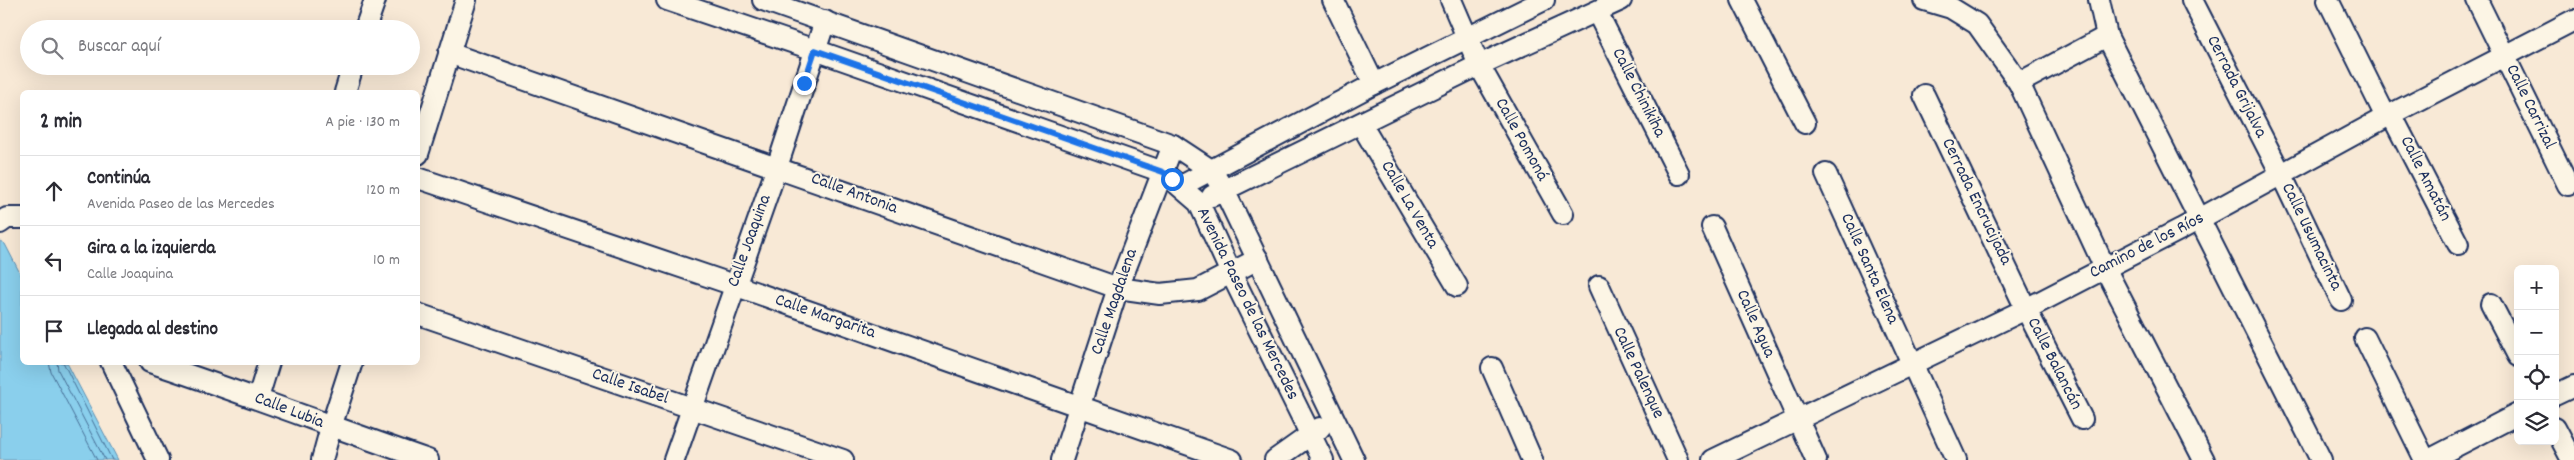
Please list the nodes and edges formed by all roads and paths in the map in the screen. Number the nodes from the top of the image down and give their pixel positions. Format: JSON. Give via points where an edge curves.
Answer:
{"nodes":[{"id":1,"x":375,"y":0,"type":"edge"},
{"id":2,"x":466,"y":0,"type":"edge"},
{"id":3,"x":667,"y":0,"type":"edge"},
{"id":4,"x":763,"y":0,"type":"edge"},
{"id":5,"x":1333,"y":0,"type":"edge"},
{"id":6,"x":1451,"y":0,"type":"edge"},
{"id":7,"x":1544,"y":0,"type":"edge"},
{"id":8,"x":1621,"y":0,"type":"edge"},
{"id":9,"x":1742,"y":0,"type":"edge"},
{"id":10,"x":1924,"y":0,"type":"edge"},
{"id":11,"x":2099,"y":0,"type":"edge"},
{"id":12,"x":2192,"y":0,"type":"edge"},
{"id":13,"x":2328,"y":0,"type":"edge"},
{"id":14,"x":2477,"y":0,"type":"edge"},
{"id":15,"x":1598,"y":12,"type":"junction"},
{"id":16,"x":368,"y":20,"type":"edge"},
{"id":17,"x":2574,"y":20,"type":"edge"},
{"id":18,"x":825,"y":21,"type":"junction"},
{"id":19,"x":1468,"y":36,"type":"junction"},
{"id":20,"x":2107,"y":36,"type":"junction"},
{"id":21,"x":815,"y":50,"type":"junction"},
{"id":22,"x":449,"y":53,"type":"junction"},
{"id":23,"x":2505,"y":55,"type":"junction"},
{"id":24,"x":1479,"y":65,"type":"junction"},
{"id":25,"x":350,"y":75,"type":"edge"},
{"id":26,"x":2019,"y":83,"type":"junction"},
{"id":27,"x":1374,"y":84,"type":"junction"},
{"id":28,"x":346,"y":90,"type":"edge"},
{"id":29,"x":1924,"y":95,"type":"dead end"},
{"id":30,"x":2388,"y":116,"type":"junction"},
{"id":31,"x":1805,"y":123,"type":"dead end"},
{"id":32,"x":1361,"y":124,"type":"junction"},
{"id":33,"x":1173,"y":145,"type":"junction"},
{"id":34,"x":420,"y":147,"type":"edge"},
{"id":35,"x":778,"y":167,"type":"junction"},
{"id":36,"x":1211,"y":170,"type":"junction"},
{"id":37,"x":1163,"y":172,"type":"junction"},
{"id":38,"x":1679,"y":174,"type":"dead end"},
{"id":39,"x":1826,"y":174,"type":"dead end"},
{"id":40,"x":2281,"y":174,"type":"junction"},
{"id":41,"x":420,"y":179,"type":"edge"},
{"id":42,"x":2568,"y":185,"type":"dead end"},
{"id":43,"x":1181,"y":186,"type":"junction"},
{"id":44,"x":1224,"y":190,"type":"junction"},
{"id":45,"x":1199,"y":203,"type":"junction"},
{"id":46,"x":1563,"y":214,"type":"dead end"},
{"id":47,"x":20,"y":218,"type":"edge"},
{"id":48,"x":2199,"y":219,"type":"junction"},
{"id":49,"x":0,"y":223,"type":"edge"},
{"id":50,"x":1712,"y":227,"type":"dead end"},
{"id":51,"x":2458,"y":244,"type":"dead end"},
{"id":52,"x":1258,"y":259,"type":"junction"},
{"id":53,"x":2105,"y":268,"type":"junction"},
{"id":54,"x":1231,"y":273,"type":"junction"},
{"id":55,"x":734,"y":285,"type":"junction"},
{"id":56,"x":1457,"y":286,"type":"dead end"},
{"id":57,"x":1599,"y":286,"type":"dead end"},
{"id":58,"x":1118,"y":288,"type":"junction"},
{"id":59,"x":2341,"y":300,"type":"dead end"},
{"id":60,"x":2491,"y":304,"type":"dead end"},
{"id":61,"x":2026,"y":309,"type":"junction"},
{"id":62,"x":420,"y":315,"type":"edge"},
{"id":63,"x":2365,"y":338,"type":"dead end"},
{"id":64,"x":2517,"y":355,"type":"edge"},
{"id":65,"x":1911,"y":364,"type":"junction"},
{"id":66,"x":112,"y":365,"type":"edge"},
{"id":67,"x":159,"y":365,"type":"edge"},
{"id":68,"x":268,"y":365,"type":"edge"},
{"id":69,"x":351,"y":365,"type":"edge"},
{"id":70,"x":1492,"y":368,"type":"dead end"},
{"id":71,"x":2574,"y":386,"type":"edge"},
{"id":72,"x":2559,"y":393,"type":"edge"},
{"id":73,"x":258,"y":398,"type":"junction"},
{"id":74,"x":1081,"y":407,"type":"junction"},
{"id":75,"x":693,"y":409,"type":"junction"},
{"id":76,"x":2514,"y":416,"type":"edge"},
{"id":77,"x":1334,"y":419,"type":"junction"},
{"id":78,"x":2082,"y":419,"type":"dead end"},
{"id":79,"x":1798,"y":421,"type":"junction"},
{"id":80,"x":331,"y":427,"type":"junction"},
{"id":81,"x":1311,"y":435,"type":"junction"},
{"id":82,"x":2559,"y":436,"type":"edge"},
{"id":83,"x":158,"y":460,"type":"edge"},
{"id":84,"x":322,"y":460,"type":"edge"},
{"id":85,"x":428,"y":460,"type":"edge"},
{"id":86,"x":674,"y":460,"type":"edge"},
{"id":87,"x":842,"y":460,"type":"edge"},
{"id":88,"x":1062,"y":460,"type":"edge"},
{"id":89,"x":1232,"y":460,"type":"edge"},
{"id":90,"x":1275,"y":460,"type":"edge"},
{"id":91,"x":1323,"y":460,"type":"edge"},
{"id":92,"x":1354,"y":460,"type":"edge"},
{"id":93,"x":1532,"y":460,"type":"edge"},
{"id":94,"x":1678,"y":460,"type":"edge"},
{"id":95,"x":1713,"y":460,"type":"edge"},
{"id":96,"x":1816,"y":460,"type":"edge"},
{"id":97,"x":1956,"y":460,"type":"edge"},
{"id":98,"x":2204,"y":460,"type":"edge"},
{"id":99,"x":2320,"y":460,"type":"edge"},
{"id":100,"x":2425,"y":460,"type":"edge"},
{"id":101,"x":2429,"y":460,"type":"edge"},
{"id":102,"x":2572,"y":460,"type":"edge"}],
"edges":[{"from":1,"to":16,"type":"street"},
{"from":2,"to":22,"type":"street"},
{"from":3,"to":21,"type":"street","name":"Avenida Paseo de las Mercedes"},
{"from":4,"to":18,"type":"street","name":"Avenida Paseo de las Mercedes"},
{"from":5,"to":27,"type":"street"},
{"from":6,"to":19,"type":"street","name":"Calle Pomoná"},
{"from":7,"to":19,"type":"street"},
{"from":8,"to":15,"type":"street"},
{"from":9,"to":31,"type":"street"},
{"from":10,"to":26,"type":"street","via":[[1951,8],[1977,24]]},
{"from":11,"to":20,"type":"street"},
{"from":12,"to":40,"type":"street","name":"Cerrada Grijalva"},
{"from":13,"to":30,"type":"street","name":"Calle Amatán"},
{"from":14,"to":23,"type":"street","name":"Calle Carrizal"},
{"from":15,"to":24,"type":"street"},
{"from":15,"to":38,"type":"street","name":"Calle Chinikiha"},
{"from":17,"to":23,"type":"street","name":"Camino de los Ríos"},
{"from":18,"to":21,"type":"street","name":"Calle Joaquina"},
{"from":18,"to":33,"type":"street","name":"Avenida Paseo de las Mercedes"},
{"from":19,"to":24,"type":"street","name":"Calle Pomoná"},
{"from":19,"to":27,"type":"street"},
{"from":20,"to":26,"type":"street"},
{"from":20,"to":48,"type":"street"},
{"from":21,"to":35,"type":"street","name":"Calle Joaquina"},
{"from":21,"to":37,"type":"street","name":"Avenida Paseo de las Mercedes"},
{"from":22,"to":34,"type":"street"},
{"from":22,"to":35,"type":"street","name":"Calle Antonia"},
{"from":23,"to":30,"type":"street","name":"Camino de los Ríos"},
{"from":23,"to":42,"type":"street","name":"Calle Carrizal"},
{"from":24,"to":32,"type":"street"},
{"from":24,"to":46,"type":"street","name":"Calle Pomoná"},
{"from":25,"to":28,"type":"street"},
{"from":26,"to":53,"type":"street"},
{"from":27,"to":36,"type":"street"},
{"from":29,"to":61,"type":"street","name":"Cerrada Encrucijada"},
{"from":30,"to":40,"type":"street","name":"Camino de los Ríos"},
{"from":30,"to":51,"type":"street","name":"Calle Amatán"},
{"from":32,"to":44,"type":"street"},
{"from":32,"to":56,"type":"street","name":"Calle La Venta"},
{"from":33,"to":36,"type":"street","name":"Avenida Paseo de las Mercedes"},
{"from":33,"to":37,"type":"street","name":"Calle Magdalena"},
{"from":35,"to":55,"type":"street","name":"Calle Joaquina"},
{"from":35,"to":58,"type":"street","name":"Calle Antonia"},
{"from":36,"to":43,"type":"street"},
{"from":36,"to":44,"type":"street","name":"Avenida Paseo de las Mercedes"},
{"from":37,"to":43,"type":"street","name":"Avenida Paseo de las Mercedes"},
{"from":37,"to":58,"type":"street","name":"Calle Magdalena"},
{"from":39,"to":65,"type":"street","name":"Calle Santa Elena"},
{"from":40,"to":48,"type":"street","name":"Camino de los Ríos"},
{"from":40,"to":59,"type":"street","name":"Calle Usumacinta"},
{"from":41,"to":55,"type":"street","name":"Calle Margarita"},
{"from":43,"to":45,"type":"street","name":"Avenida Paseo de las Mercedes"},
{"from":44,"to":45,"type":"street"},
{"from":44,"to":52,"type":"street","name":"Avenida Paseo de las Mercedes"},
{"from":45,"to":54,"type":"street","name":"Avenida Paseo de las Mercedes"},
{"from":47,"to":49,"type":"street","via":[[7,218]]},
{"from":48,"to":53,"type":"street","name":"Camino de los Ríos"},
{"from":48,"to":99,"type":"street"},
{"from":50,"to":79,"type":"street","name":"Calle Agua"},
{"from":52,"to":54,"type":"street","name":"Calle Antonia"},
{"from":52,"to":77,"type":"street","name":"Avenida Paseo de las Mercedes"},
{"from":53,"to":61,"type":"street","name":"Camino de los Ríos"},
{"from":53,"to":98,"type":"street"},
{"from":54,"to":58,"type":"street","name":"Calle Antonia","via":[[1198,290],[1160,294]]},
{"from":54,"to":81,"type":"street","name":"Avenida Paseo de las Mercedes"},
{"from":55,"to":74,"type":"street","name":"Calle Margarita"},
{"from":55,"to":75,"type":"street","name":"Calle Joaquina"},
{"from":57,"to":94,"type":"street","name":"Calle Palenque"},
{"from":58,"to":74,"type":"street","name":"Calle Magdalena"},
{"from":60,"to":64,"type":"street"},
{"from":61,"to":65,"type":"street","name":"Camino de los Ríos"},
{"from":61,"to":78,"type":"street","name":"Calle Balancán"},
{"from":62,"to":75,"type":"street","name":"Calle Isabel"},
{"from":63,"to":100,"type":"street"},
{"from":65,"to":79,"type":"street","name":"Camino de los Ríos"},
{"from":65,"to":97,"type":"street","name":"Calle Santa Elena"},
{"from":66,"to":83,"type":"street"},
{"from":67,"to":73,"type":"street","name":"Calle Lubia"},
{"from":68,"to":73,"type":"street"},
{"from":69,"to":80,"type":"street"},
{"from":70,"to":93,"type":"street"},
{"from":71,"to":72,"type":"street"},
{"from":73,"to":80,"type":"street","name":"Calle Lubia"},
{"from":74,"to":88,"type":"street","name":"Calle Magdalena"},
{"from":74,"to":89,"type":"street","name":"Calle Margarita"},
{"from":75,"to":86,"type":"street","name":"Calle Joaquina"},
{"from":75,"to":87,"type":"street","name":"Calle Isabel"},
{"from":76,"to":101,"type":"street"},
{"from":77,"to":81,"type":"street"},
{"from":77,"to":92,"type":"street","name":"Avenida Paseo de las Mercedes"},
{"from":79,"to":95,"type":"street","name":"Camino de los Ríos"},
{"from":79,"to":96,"type":"street","name":"Calle Agua"},
{"from":80,"to":84,"type":"street"},
{"from":80,"to":85,"type":"street","name":"Calle Lubia"},
{"from":81,"to":90,"type":"street"},
{"from":81,"to":91,"type":"street","name":"Avenida Paseo de las Mercedes"},
{"from":82,"to":102,"type":"street"}]}
